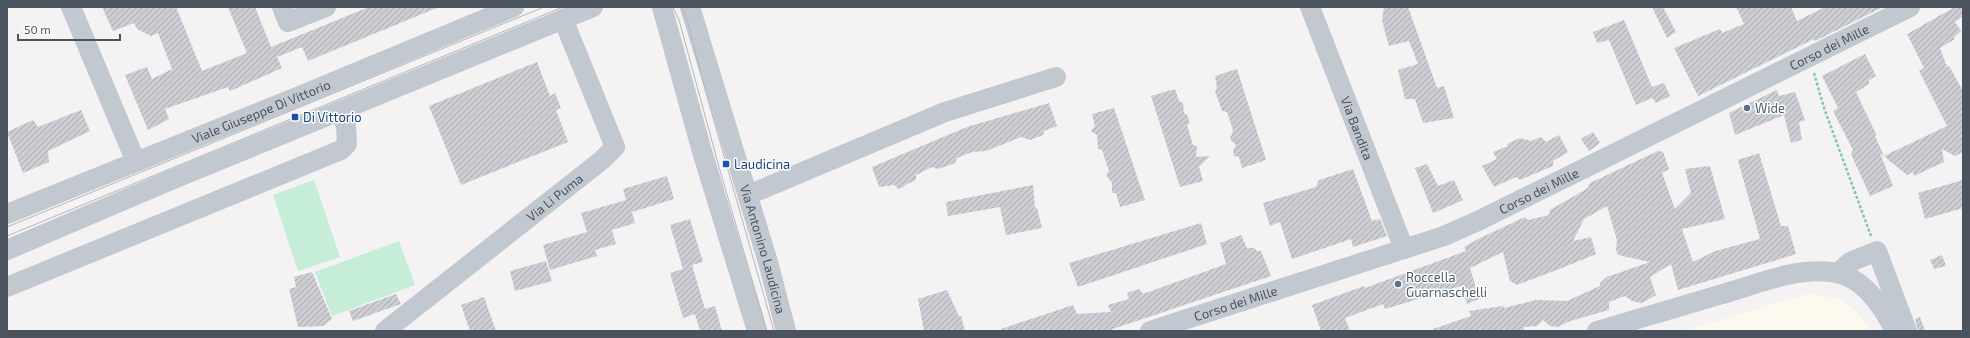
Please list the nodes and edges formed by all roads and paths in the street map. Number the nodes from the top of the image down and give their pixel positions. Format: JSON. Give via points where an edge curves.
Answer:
{"nodes":[{"id":1,"x":71,"y":7,"type":"edge"},
{"id":2,"x":282,"y":7,"type":"edge"},
{"id":3,"x":326,"y":7,"type":"edge"},
{"id":4,"x":514,"y":7,"type":"edge"},
{"id":5,"x":593,"y":7,"type":"edge"},
{"id":6,"x":662,"y":7,"type":"edge"},
{"id":7,"x":690,"y":7,"type":"edge"},
{"id":8,"x":1310,"y":7,"type":"edge"},
{"id":9,"x":1910,"y":7,"type":"edge"},
{"id":10,"x":563,"y":19,"type":"junction"},
{"id":11,"x":1809,"y":57,"type":"junction"},
{"id":12,"x":1056,"y":77,"type":"dead end"},
{"id":13,"x":340,"y":111,"type":"junction"},
{"id":14,"x":136,"y":162,"type":"junction"},
{"id":15,"x":748,"y":196,"type":"junction"},
{"id":16,"x":7,"y":214,"type":"edge"},
{"id":17,"x":1404,"y":249,"type":"junction"},
{"id":18,"x":7,"y":250,"type":"edge"},
{"id":19,"x":1877,"y":251,"type":"junction"},
{"id":20,"x":1838,"y":273,"type":"junction"},
{"id":21,"x":7,"y":287,"type":"edge"},
{"id":22,"x":385,"y":331,"type":"edge"},
{"id":23,"x":757,"y":331,"type":"edge"},
{"id":24,"x":786,"y":331,"type":"edge"},
{"id":25,"x":1150,"y":331,"type":"edge"},
{"id":26,"x":1597,"y":331,"type":"edge"},
{"id":27,"x":1895,"y":331,"type":"edge"},
{"id":28,"x":1907,"y":331,"type":"edge"}],
"edges":[{"from":1,"to":14,"type":"street"},
{"from":2,"to":3,"type":"street","via":[[288,22]]},
{"from":4,"to":14,"type":"street","name":"Viale Giuseppe Di Vittorio"},
{"from":5,"to":10,"type":"street"},
{"from":6,"to":23,"type":"street","via":[[701,148]]},
{"from":7,"to":15,"type":"street","name":"Via Antonino Laudicina"},
{"from":8,"to":17,"type":"street","name":"Via Bandita"},
{"from":9,"to":11,"type":"street","name":"Corso dei Mille"},
{"from":10,"to":13,"type":"street"},
{"from":10,"to":22,"type":"street","name":"Via Li Puma","via":[[615,147],[602,160]]},
{"from":11,"to":17,"type":"street","name":"Corso dei Mille","via":[[1480,220],[1444,236]]},
{"from":11,"to":19,"type":"path","via":[[1824,108]]},
{"from":12,"to":15,"type":"street","via":[[945,112]]},
{"from":13,"to":18,"type":"street"},
{"from":13,"to":21,"type":"street","via":[[346,126],[347,144],[341,150]]},
{"from":14,"to":16,"type":"street","name":"Viale Giuseppe Di Vittorio"},
{"from":15,"to":24,"type":"street","name":"Via Antonino Laudicina"},
{"from":17,"to":25,"type":"street","name":"Corso dei Mille"},
{"from":19,"to":20,"type":"street","via":[[1850,262]]},
{"from":19,"to":28,"type":"street"},
{"from":20,"to":26,"type":"street","via":[[1801,272]]},
{"from":20,"to":27,"type":"street","via":[[1856,281],[1874,297]]}]}
